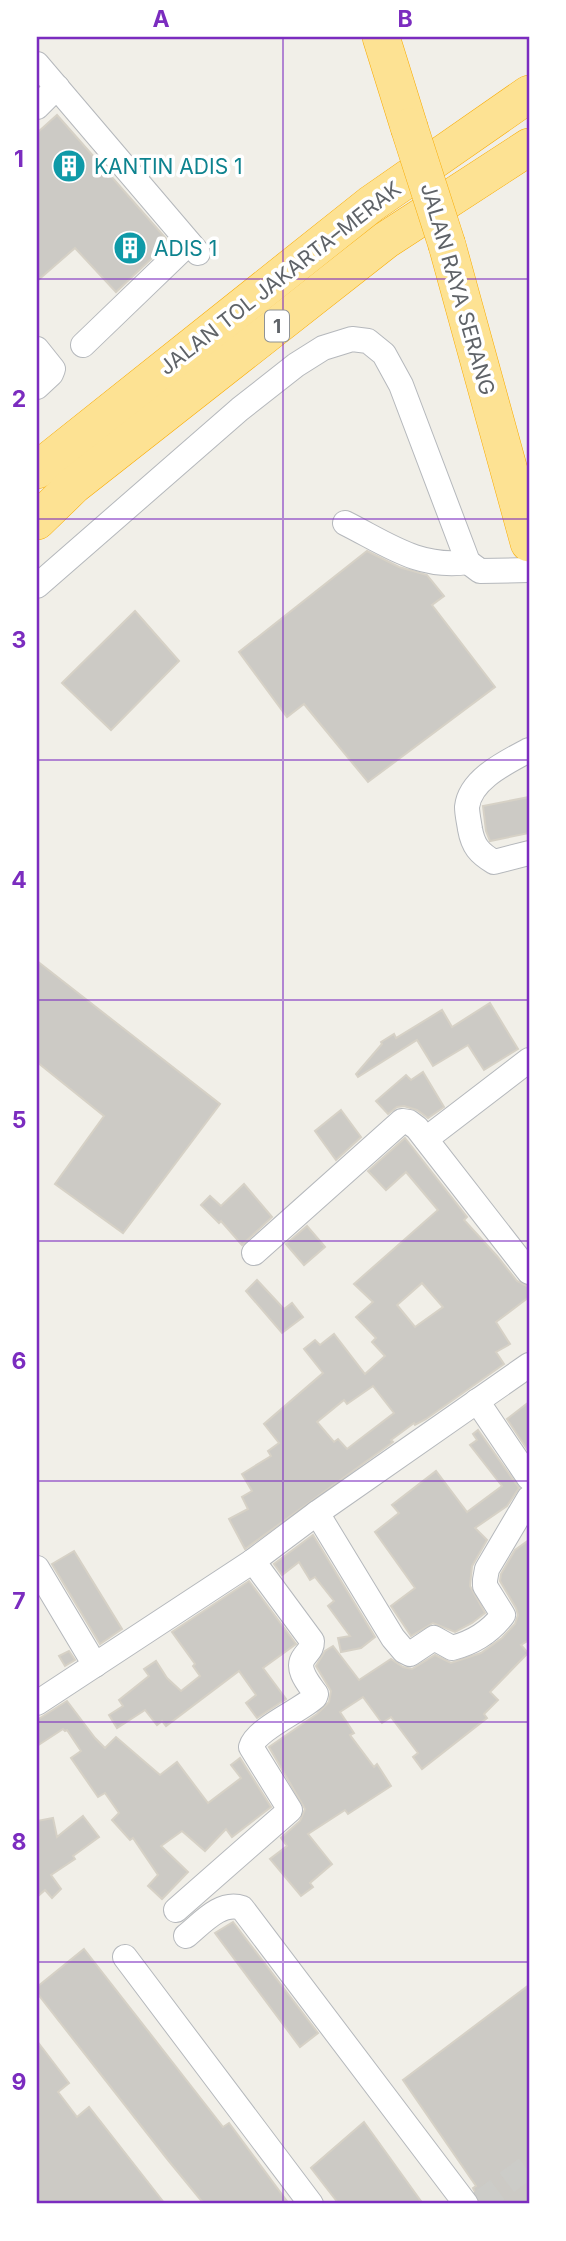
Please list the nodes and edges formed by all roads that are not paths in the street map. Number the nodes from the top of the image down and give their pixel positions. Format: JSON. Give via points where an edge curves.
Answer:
{"nodes":[{"id":1,"x":381,"y":37,"type":"edge"},
{"id":2,"x":37,"y":64,"type":"edge"},
{"id":3,"x":57,"y":87,"type":"junction"},
{"id":4,"x":529,"y":94,"type":"edge"},
{"id":5,"x":37,"y":107,"type":"edge"},
{"id":6,"x":529,"y":147,"type":"edge"},
{"id":7,"x":83,"y":345,"type":"dead end"},
{"id":8,"x":37,"y":349,"type":"edge"},
{"id":9,"x":37,"y":387,"type":"edge"},
{"id":10,"x":37,"y":470,"type":"edge"},
{"id":11,"x":37,"y":521,"type":"edge"},
{"id":12,"x":345,"y":523,"type":"dead end"},
{"id":13,"x":529,"y":548,"type":"edge"},
{"id":14,"x":468,"y":562,"type":"junction"},
{"id":15,"x":37,"y":586,"type":"edge"},
{"id":16,"x":529,"y":750,"type":"edge"},
{"id":17,"x":529,"y":853,"type":"edge"},
{"id":18,"x":529,"y":1060,"type":"edge"},
{"id":19,"x":426,"y":1139,"type":"junction"},
{"id":20,"x":254,"y":1253,"type":"dead end"},
{"id":21,"x":529,"y":1272,"type":"edge"},
{"id":22,"x":529,"y":1365,"type":"edge"},
{"id":23,"x":477,"y":1401,"type":"junction"},
{"id":24,"x":529,"y":1478,"type":"edge"},
{"id":25,"x":529,"y":1498,"type":"edge"},
{"id":26,"x":317,"y":1513,"type":"junction"},
{"id":27,"x":253,"y":1561,"type":"junction"},
{"id":28,"x":37,"y":1568,"type":"edge"},
{"id":29,"x":95,"y":1665,"type":"junction"},
{"id":30,"x":37,"y":1703,"type":"edge"},
{"id":31,"x":176,"y":1910,"type":"dead end"},
{"id":32,"x":186,"y":1936,"type":"dead end"},
{"id":33,"x":125,"y":1957,"type":"dead end"},
{"id":34,"x":311,"y":2204,"type":"edge"},
{"id":35,"x":466,"y":2204,"type":"edge"}],
"edges":[{"from":1,"to":13,"type":"highway","name":"JALAN RAYA SERANG","bridge":true,"via":[[447,245]]},
{"from":2,"to":3,"type":"street"},
{"from":3,"to":5,"type":"street"},
{"from":3,"to":7,"type":"street","via":[[193,248]]},
{"from":4,"to":10,"type":"highway","name":"JALAN TOL JAKARTA–MERAK","number":"1","via":[[371,204]]},
{"from":6,"to":11,"type":"highway","name":"JALAN TOL JAKARTA–MERAK","number":"1","via":[[386,240],[74,485]]},
{"from":8,"to":9,"type":"street","via":[[53,369]]},
{"from":12,"to":14,"type":"street","via":[[402,554],[448,565]]},
{"from":13,"to":14,"type":"street","via":[[480,571]]},
{"from":14,"to":15,"type":"street","via":[[397,377],[384,354],[369,341],[352,339],[323,348],[296,365]]},
{"from":16,"to":17,"type":"street","via":[[476,785],[467,808],[472,843],[482,855],[495,862]]},
{"from":18,"to":19,"type":"street"},
{"from":19,"to":20,"type":"street","via":[[418,1128],[402,1121]]},
{"from":19,"to":21,"type":"street"},
{"from":22,"to":23,"type":"street"},
{"from":23,"to":24,"type":"street"},
{"from":23,"to":26,"type":"street"},
{"from":25,"to":26,"type":"street","via":[[487,1569],[485,1586],[503,1615],[498,1622],[469,1643],[452,1648],[434,1638],[410,1654],[393,1638]]},
{"from":26,"to":27,"type":"street"},
{"from":27,"to":29,"type":"street"},
{"from":27,"to":31,"type":"street","via":[[312,1641],[300,1667],[316,1694],[252,1742],[290,1810]]},
{"from":28,"to":29,"type":"street"},
{"from":29,"to":30,"type":"street"},
{"from":32,"to":35,"type":"street","via":[[223,1907],[242,1908]]},
{"from":33,"to":34,"type":"street"}]}
